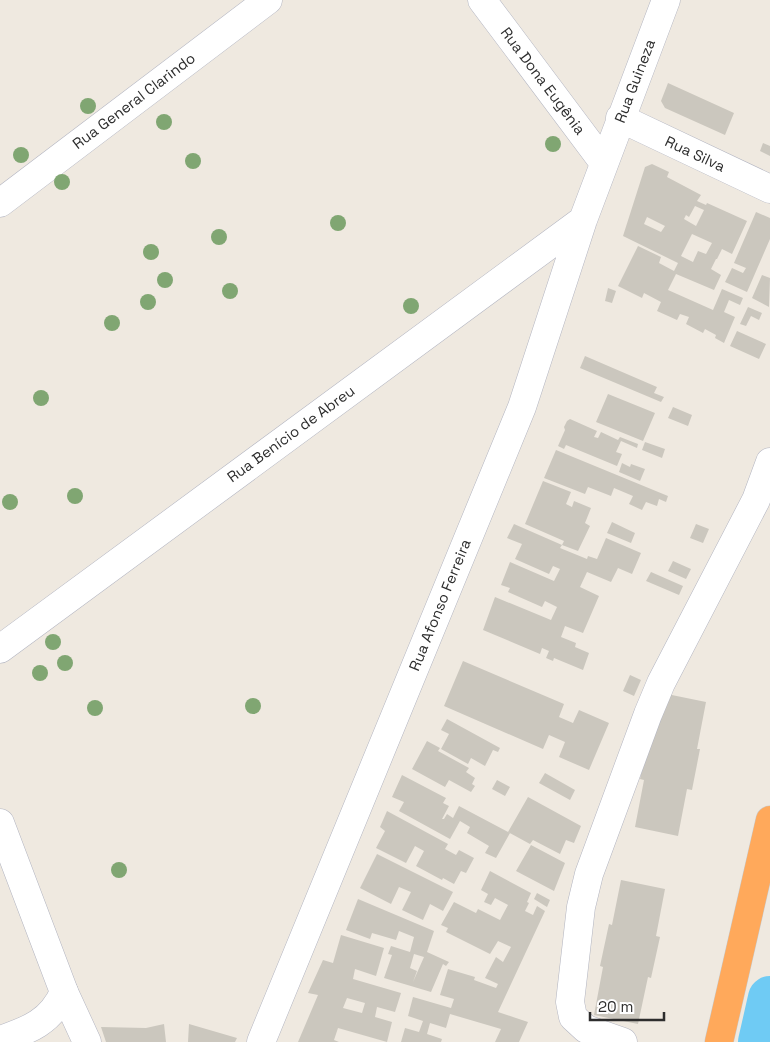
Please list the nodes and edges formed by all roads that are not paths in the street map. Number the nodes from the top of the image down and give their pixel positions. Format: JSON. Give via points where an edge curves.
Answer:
{"nodes":[{"id":1,"x":268,"y":0,"type":"edge"},
{"id":2,"x":482,"y":0,"type":"edge"},
{"id":3,"x":666,"y":0,"type":"edge"},
{"id":4,"x":620,"y":118,"type":"junction"},
{"id":5,"x":604,"y":163,"type":"junction"},
{"id":6,"x":770,"y":188,"type":"edge"},
{"id":7,"x":0,"y":202,"type":"edge"},
{"id":8,"x":583,"y":220,"type":"junction"},
{"id":9,"x":770,"y":462,"type":"edge"},
{"id":10,"x":0,"y":649,"type":"edge"},
{"id":11,"x":770,"y":820,"type":"edge"},
{"id":12,"x":0,"y":823,"type":"edge"},
{"id":13,"x":64,"y":992,"type":"junction"},
{"id":14,"x":0,"y":1040,"type":"edge"},
{"id":15,"x":87,"y":1042,"type":"edge"},
{"id":16,"x":261,"y":1042,"type":"edge"},
{"id":17,"x":623,"y":1042,"type":"edge"},
{"id":18,"x":719,"y":1042,"type":"edge"}],
"edges":[{"from":1,"to":7,"type":"street","name":"Rua General Clarindo"},
{"from":2,"to":5,"type":"street","name":"Rua Dona Eugênia"},
{"from":3,"to":4,"type":"street","name":"Rua Guineza"},
{"from":4,"to":5,"type":"street","name":"Rua Guineza"},
{"from":4,"to":6,"type":"street","name":"Rua Silva"},
{"from":5,"to":8,"type":"street","name":"Rua Afonso Ferreira"},
{"from":8,"to":10,"type":"street","name":"Rua Benício de Abreu"},
{"from":8,"to":16,"type":"street","name":"Rua Afonso Ferreira","via":[[522,407]]},
{"from":9,"to":17,"type":"street","via":[[756,500],[661,683],[589,874],[581,907],[570,1002],[573,1017],[586,1028]]},
{"from":11,"to":18,"type":"highway"},
{"from":12,"to":13,"type":"street"},
{"from":13,"to":14,"type":"street","via":[[46,1017],[22,1032]]},
{"from":13,"to":15,"type":"street"}]}
